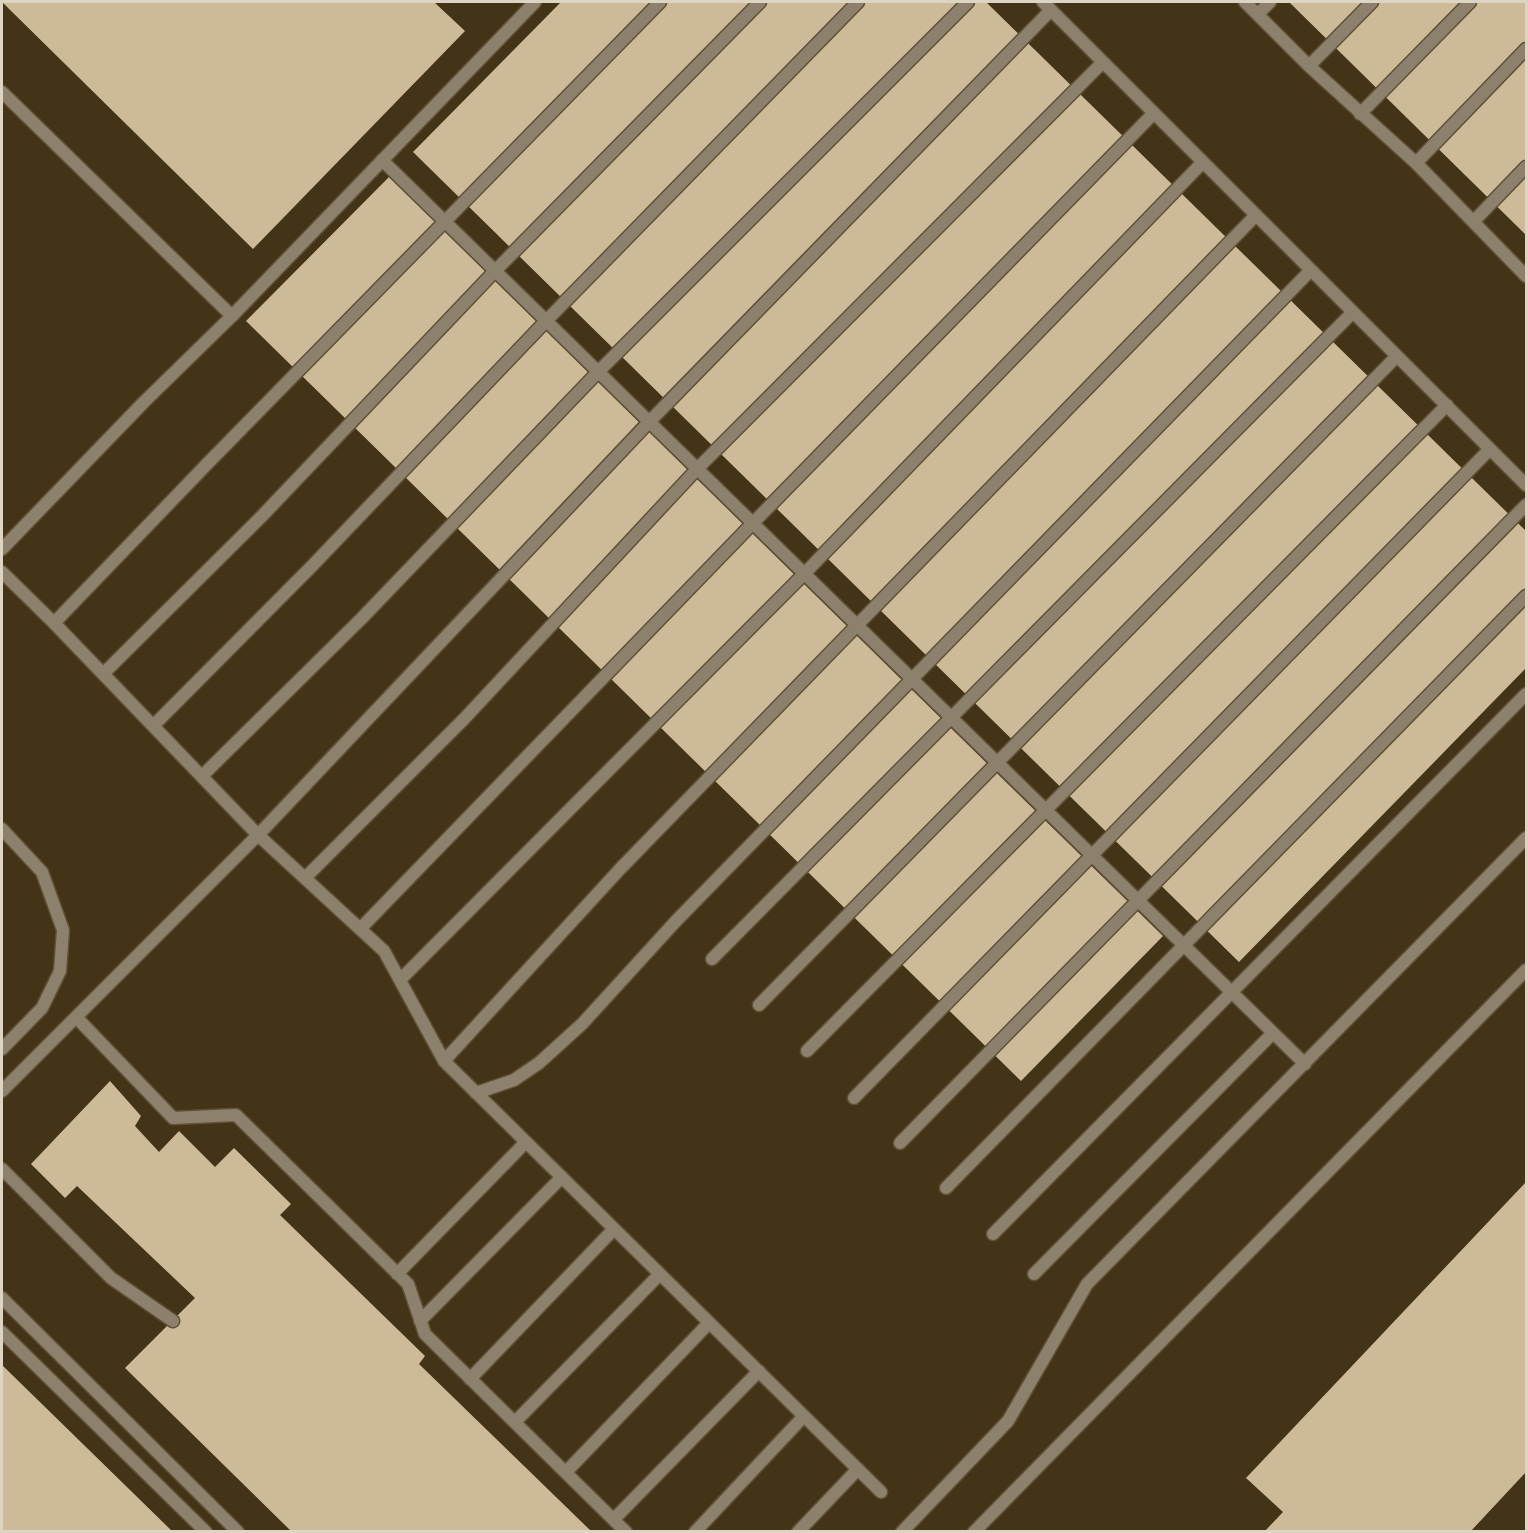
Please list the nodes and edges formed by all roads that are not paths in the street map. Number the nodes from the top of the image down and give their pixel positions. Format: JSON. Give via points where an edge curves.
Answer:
{"nodes":[{"id":1,"x":535,"y":2,"type":"edge"},
{"id":2,"x":660,"y":2,"type":"edge"},
{"id":3,"x":760,"y":2,"type":"edge"},
{"id":4,"x":858,"y":2,"type":"edge"},
{"id":5,"x":968,"y":2,"type":"edge"},
{"id":6,"x":1245,"y":2,"type":"edge"},
{"id":7,"x":1269,"y":2,"type":"edge"},
{"id":8,"x":1372,"y":2,"type":"edge"},
{"id":9,"x":1470,"y":2,"type":"edge"},
{"id":10,"x":1047,"y":6,"type":"edge"},
{"id":11,"x":1258,"y":14,"type":"junction"},
{"id":12,"x":1527,"y":49,"type":"edge"},
{"id":13,"x":1103,"y":62,"type":"junction"},
{"id":14,"x":1309,"y":66,"type":"junction"},
{"id":15,"x":2,"y":92,"type":"edge"},
{"id":16,"x":1154,"y":113,"type":"junction"},
{"id":17,"x":1360,"y":114,"type":"junction"},
{"id":18,"x":382,"y":160,"type":"junction"},
{"id":19,"x":1203,"y":162,"type":"junction"},
{"id":20,"x":1416,"y":164,"type":"junction"},
{"id":21,"x":1527,"y":167,"type":"edge"},
{"id":22,"x":1256,"y":215,"type":"junction"},
{"id":23,"x":1474,"y":221,"type":"junction"},
{"id":24,"x":445,"y":222,"type":"junction"},
{"id":25,"x":1311,"y":270,"type":"junction"},
{"id":26,"x":495,"y":271,"type":"junction"},
{"id":27,"x":1526,"y":274,"type":"edge"},
{"id":28,"x":1353,"y":312,"type":"junction"},
{"id":29,"x":232,"y":316,"type":"junction"},
{"id":30,"x":546,"y":321,"type":"junction"},
{"id":31,"x":1397,"y":356,"type":"junction"},
{"id":32,"x":598,"y":372,"type":"junction"},
{"id":33,"x":1447,"y":405,"type":"junction"},
{"id":34,"x":649,"y":422,"type":"junction"},
{"id":35,"x":1490,"y":449,"type":"junction"},
{"id":36,"x":697,"y":469,"type":"junction"},
{"id":37,"x":1527,"y":485,"type":"edge"},
{"id":38,"x":1527,"y":505,"type":"edge"},
{"id":39,"x":753,"y":523,"type":"junction"},
{"id":40,"x":2,"y":549,"type":"edge"},
{"id":41,"x":2,"y":572,"type":"edge"},
{"id":42,"x":804,"y":574,"type":"junction"},
{"id":43,"x":1527,"y":596,"type":"edge"},
{"id":44,"x":54,"y":623,"type":"junction"},
{"id":45,"x":856,"y":624,"type":"junction"},
{"id":46,"x":103,"y":674,"type":"junction"},
{"id":47,"x":911,"y":678,"type":"junction"},
{"id":48,"x":1527,"y":694,"type":"edge"},
{"id":49,"x":951,"y":718,"type":"junction"},
{"id":50,"x":153,"y":726,"type":"junction"},
{"id":51,"x":998,"y":763,"type":"junction"},
{"id":52,"x":202,"y":776,"type":"junction"},
{"id":53,"x":1046,"y":810,"type":"junction"},
{"id":54,"x":2,"y":829,"type":"edge"},
{"id":55,"x":258,"y":834,"type":"junction"},
{"id":56,"x":1527,"y":838,"type":"edge"},
{"id":57,"x":1092,"y":855,"type":"junction"},
{"id":58,"x":305,"y":878,"type":"junction"},
{"id":59,"x":1138,"y":901,"type":"junction"},
{"id":60,"x":360,"y":929,"type":"junction"},
{"id":61,"x":1184,"y":945,"type":"junction"},
{"id":62,"x":712,"y":958,"type":"dead end"},
{"id":63,"x":1527,"y":970,"type":"edge"},
{"id":64,"x":400,"y":980,"type":"junction"},
{"id":65,"x":1232,"y":992,"type":"junction"},
{"id":66,"x":759,"y":1005,"type":"dead end"},
{"id":67,"x":76,"y":1017,"type":"junction"},
{"id":68,"x":1273,"y":1033,"type":"junction"},
{"id":69,"x":2,"y":1049,"type":"edge"},
{"id":70,"x":807,"y":1051,"type":"dead end"},
{"id":71,"x":444,"y":1061,"type":"junction"},
{"id":72,"x":1305,"y":1064,"type":"junction"},
{"id":73,"x":2,"y":1091,"type":"edge"},
{"id":74,"x":476,"y":1093,"type":"junction"},
{"id":75,"x":854,"y":1098,"type":"dead end"},
{"id":76,"x":526,"y":1142,"type":"junction"},
{"id":77,"x":900,"y":1143,"type":"dead end"},
{"id":78,"x":2,"y":1169,"type":"edge"},
{"id":79,"x":562,"y":1177,"type":"junction"},
{"id":80,"x":946,"y":1188,"type":"dead end"},
{"id":81,"x":614,"y":1229,"type":"junction"},
{"id":82,"x":993,"y":1234,"type":"dead end"},
{"id":83,"x":397,"y":1274,"type":"junction"},
{"id":84,"x":1034,"y":1274,"type":"dead end"},
{"id":85,"x":660,"y":1275,"type":"junction"},
{"id":86,"x":2,"y":1298,"type":"edge"},
{"id":87,"x":173,"y":1321,"type":"dead end"},
{"id":88,"x":420,"y":1321,"type":"junction"},
{"id":89,"x":709,"y":1323,"type":"junction"},
{"id":90,"x":2,"y":1332,"type":"edge"},
{"id":91,"x":759,"y":1371,"type":"junction"},
{"id":92,"x":470,"y":1379,"type":"junction"},
{"id":93,"x":804,"y":1416,"type":"junction"},
{"id":94,"x":515,"y":1422,"type":"junction"},
{"id":95,"x":858,"y":1469,"type":"junction"},
{"id":96,"x":566,"y":1472,"type":"junction"},
{"id":97,"x":881,"y":1492,"type":"dead end"},
{"id":98,"x":614,"y":1520,"type":"junction"},
{"id":99,"x":206,"y":1532,"type":"edge"},
{"id":100,"x":238,"y":1532,"type":"edge"},
{"id":101,"x":627,"y":1532,"type":"edge"},
{"id":102,"x":695,"y":1532,"type":"edge"},
{"id":103,"x":798,"y":1532,"type":"edge"},
{"id":104,"x":902,"y":1532,"type":"edge"},
{"id":105,"x":975,"y":1532,"type":"edge"}],
"edges":[{"from":1,"to":18,"type":"lane"},
{"from":2,"to":24,"type":"lane"},
{"from":3,"to":26,"type":"lane"},
{"from":4,"to":30,"type":"lane"},
{"from":5,"to":32,"type":"lane"},
{"from":6,"to":11,"type":"lane"},
{"from":7,"to":11,"type":"lane"},
{"from":8,"to":14,"type":"lane"},
{"from":9,"to":17,"type":"lane"},
{"from":10,"to":13,"type":"lane"},
{"from":10,"to":34,"type":"lane"},
{"from":11,"to":14,"type":"lane"},
{"from":12,"to":20,"type":"lane"},
{"from":13,"to":16,"type":"lane"},
{"from":13,"to":36,"type":"lane"},
{"from":14,"to":17,"type":"lane"},
{"from":15,"to":29,"type":"lane"},
{"from":16,"to":19,"type":"lane"},
{"from":16,"to":39,"type":"lane"},
{"from":17,"to":20,"type":"lane"},
{"from":18,"to":24,"type":"lane"},
{"from":18,"to":29,"type":"lane"},
{"from":19,"to":22,"type":"lane"},
{"from":19,"to":42,"type":"lane"},
{"from":20,"to":23,"type":"lane"},
{"from":21,"to":23,"type":"lane"},
{"from":22,"to":25,"type":"lane"},
{"from":22,"to":45,"type":"lane"},
{"from":23,"to":27,"type":"lane"},
{"from":24,"to":26,"type":"lane"},
{"from":24,"to":44,"type":"lane"},
{"from":25,"to":28,"type":"lane"},
{"from":25,"to":47,"type":"lane"},
{"from":26,"to":30,"type":"lane"},
{"from":26,"to":46,"type":"lane","via":[[262,516]]},
{"from":28,"to":31,"type":"lane"},
{"from":28,"to":49,"type":"lane"},
{"from":29,"to":40,"type":"lane"},
{"from":30,"to":32,"type":"lane"},
{"from":30,"to":50,"type":"lane"},
{"from":31,"to":33,"type":"lane"},
{"from":31,"to":51,"type":"lane"},
{"from":32,"to":34,"type":"lane"},
{"from":32,"to":52,"type":"lane","via":[[362,618]]},
{"from":33,"to":35,"type":"lane"},
{"from":33,"to":53,"type":"lane"},
{"from":34,"to":36,"type":"lane"},
{"from":34,"to":55,"type":"lane"},
{"from":35,"to":37,"type":"lane"},
{"from":35,"to":57,"type":"lane"},
{"from":36,"to":39,"type":"lane"},
{"from":36,"to":58,"type":"lane","via":[[464,719]]},
{"from":38,"to":59,"type":"lane"},
{"from":39,"to":42,"type":"lane"},
{"from":39,"to":60,"type":"lane"},
{"from":41,"to":44,"type":"lane"},
{"from":42,"to":45,"type":"lane"},
{"from":42,"to":64,"type":"lane"},
{"from":43,"to":61,"type":"lane"},
{"from":44,"to":46,"type":"lane"},
{"from":45,"to":47,"type":"lane"},
{"from":45,"to":71,"type":"lane","via":[[620,868]]},
{"from":46,"to":50,"type":"lane"},
{"from":47,"to":49,"type":"lane"},
{"from":47,"to":74,"type":"lane","via":[[582,1024],[514,1080]]},
{"from":48,"to":65,"type":"lane"},
{"from":49,"to":51,"type":"lane"},
{"from":49,"to":62,"type":"lane"},
{"from":50,"to":52,"type":"lane"},
{"from":51,"to":53,"type":"lane"},
{"from":51,"to":66,"type":"lane"},
{"from":52,"to":55,"type":"lane"},
{"from":53,"to":57,"type":"lane"},
{"from":53,"to":70,"type":"lane"},
{"from":54,"to":69,"type":"lane","via":[[42,872],[63,930],[60,970],[42,1008]]},
{"from":55,"to":58,"type":"lane"},
{"from":55,"to":67,"type":"lane"},
{"from":56,"to":72,"type":"lane"},
{"from":57,"to":59,"type":"lane"},
{"from":57,"to":75,"type":"lane"},
{"from":58,"to":60,"type":"lane"},
{"from":59,"to":61,"type":"lane"},
{"from":59,"to":77,"type":"lane"},
{"from":60,"to":64,"type":"lane","via":[[384,951]]},
{"from":61,"to":65,"type":"lane"},
{"from":61,"to":80,"type":"lane"},
{"from":63,"to":105,"type":"lane"},
{"from":64,"to":71,"type":"lane"},
{"from":65,"to":68,"type":"lane"},
{"from":65,"to":82,"type":"lane"},
{"from":67,"to":73,"type":"lane"},
{"from":67,"to":83,"type":"lane","via":[[173,1118],[236,1115]]},
{"from":68,"to":72,"type":"lane"},
{"from":68,"to":84,"type":"lane"},
{"from":71,"to":74,"type":"lane"},
{"from":72,"to":104,"type":"lane","via":[[1087,1284],[1008,1421]]},
{"from":74,"to":76,"type":"lane"},
{"from":76,"to":79,"type":"lane"},
{"from":76,"to":83,"type":"lane"},
{"from":78,"to":87,"type":"lane","via":[[111,1278]]},
{"from":79,"to":81,"type":"lane"},
{"from":79,"to":88,"type":"lane"},
{"from":81,"to":85,"type":"lane"},
{"from":81,"to":92,"type":"lane"},
{"from":83,"to":88,"type":"lane","via":[[408,1284]]},
{"from":85,"to":89,"type":"lane"},
{"from":85,"to":94,"type":"lane"},
{"from":86,"to":100,"type":"lane"},
{"from":88,"to":92,"type":"lane","via":[[425,1334]]},
{"from":89,"to":91,"type":"lane"},
{"from":89,"to":96,"type":"lane"},
{"from":90,"to":99,"type":"lane"},
{"from":91,"to":93,"type":"lane"},
{"from":91,"to":98,"type":"lane"},
{"from":92,"to":94,"type":"lane"},
{"from":93,"to":95,"type":"lane"},
{"from":93,"to":102,"type":"lane"},
{"from":94,"to":96,"type":"lane"},
{"from":95,"to":97,"type":"lane"},
{"from":95,"to":103,"type":"lane"},
{"from":96,"to":98,"type":"lane"},
{"from":98,"to":101,"type":"lane"}]}
